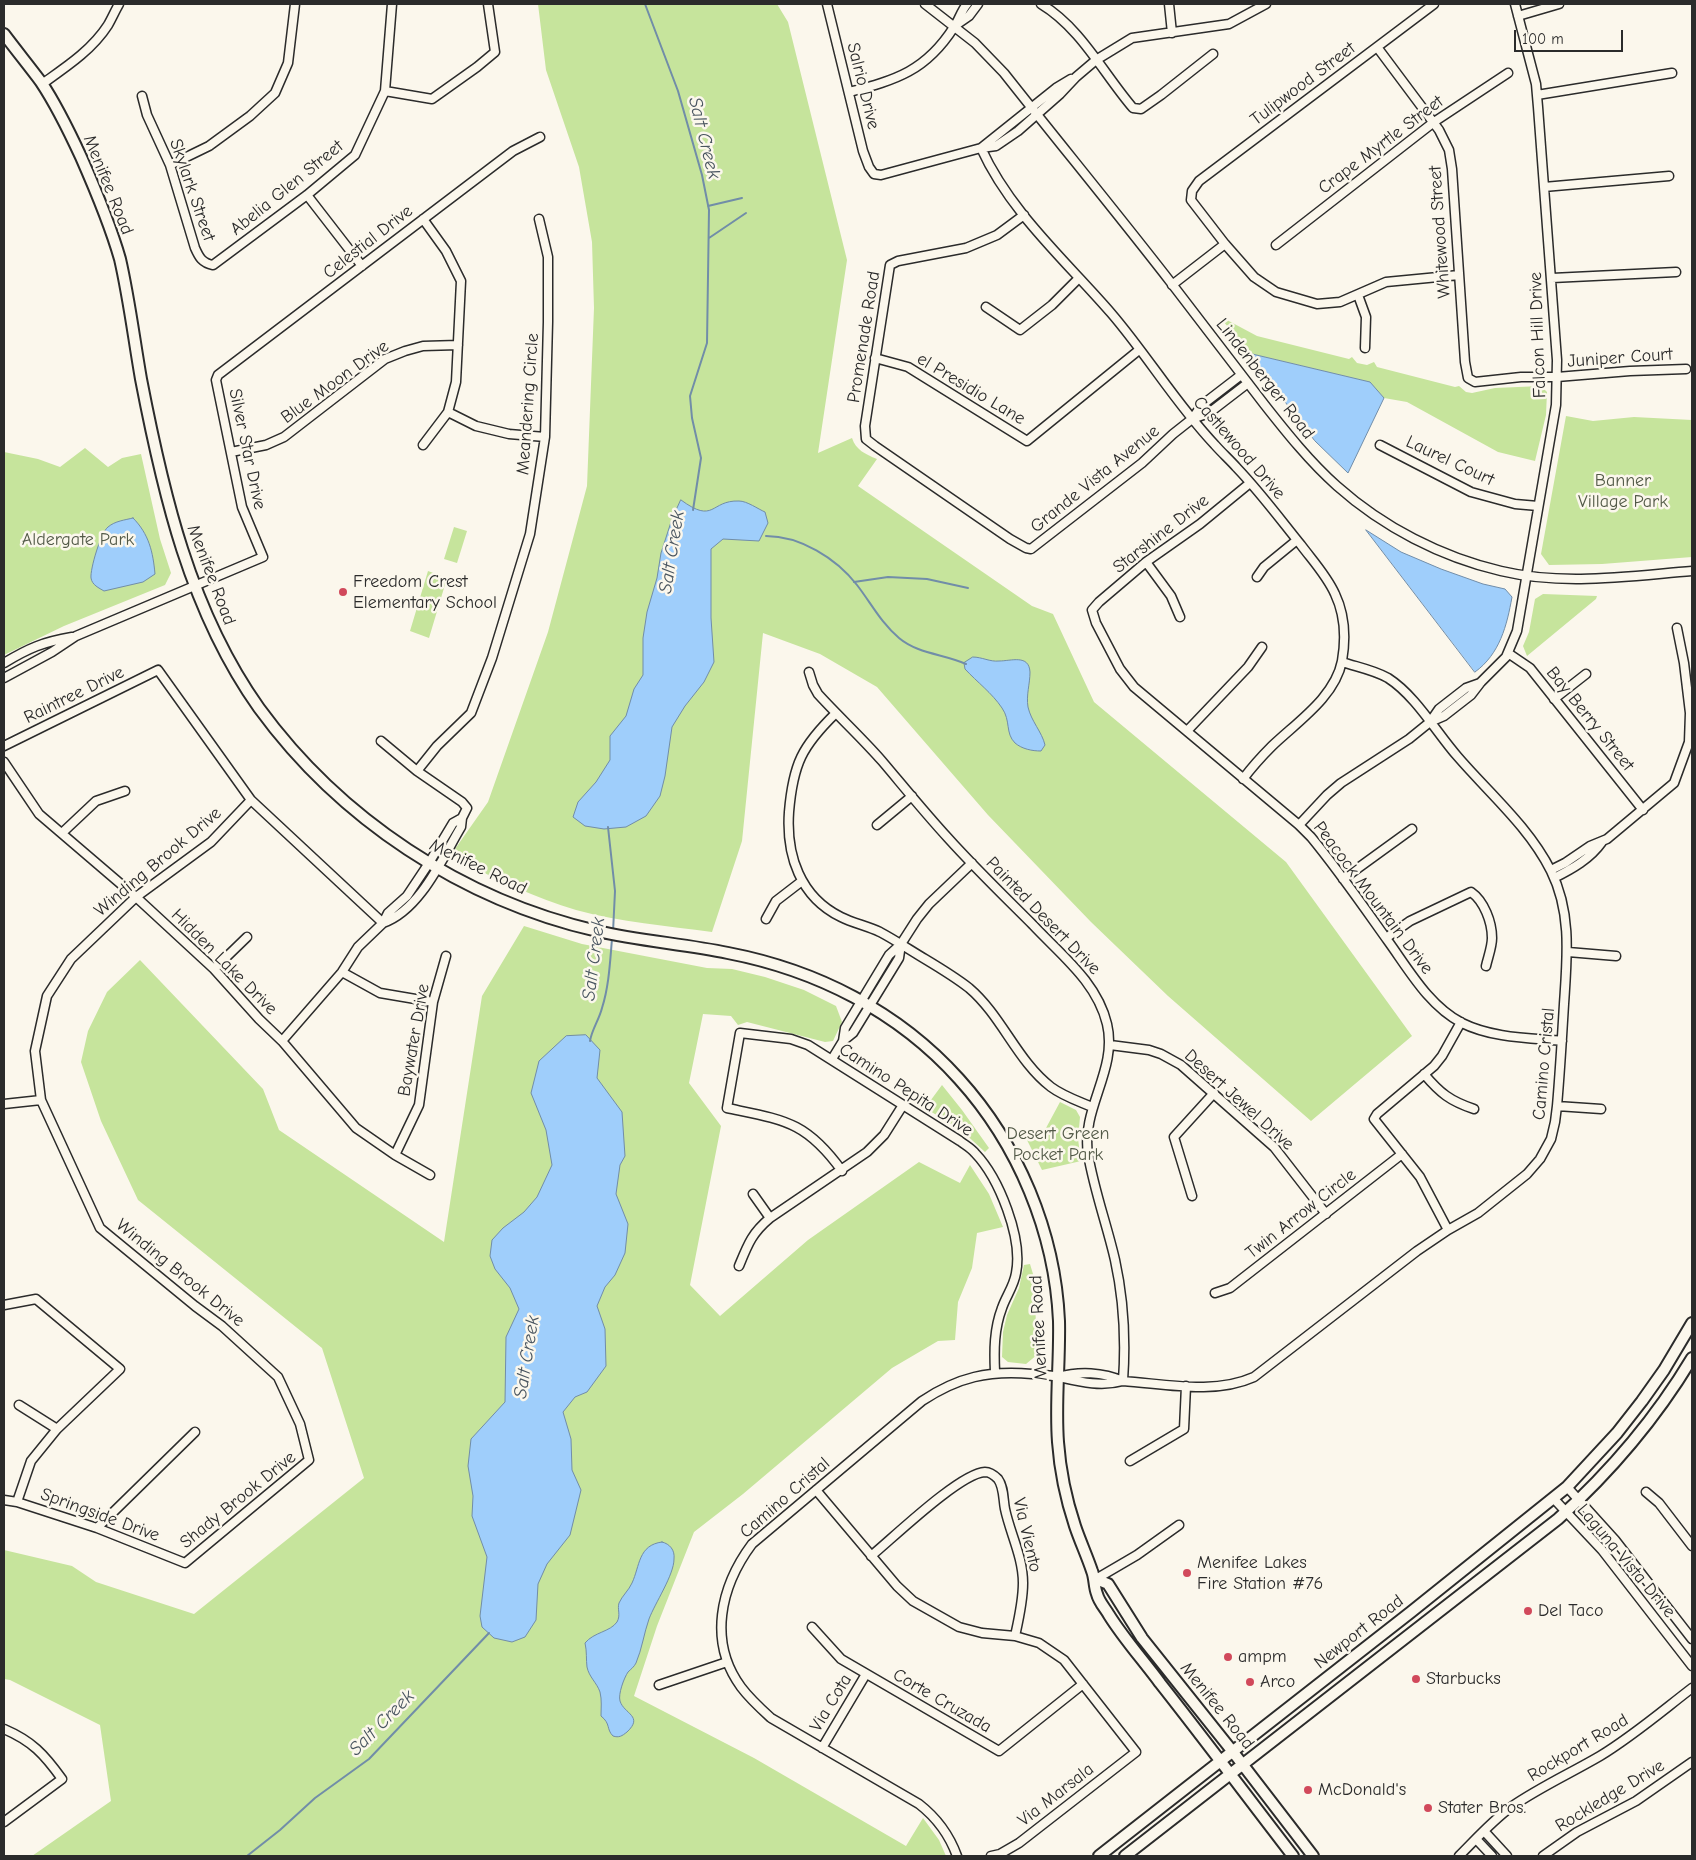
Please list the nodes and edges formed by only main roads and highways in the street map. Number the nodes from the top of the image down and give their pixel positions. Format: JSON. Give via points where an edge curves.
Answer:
{"nodes":[{"id":1,"x":4,"y":34,"type":"edge"},
{"id":2,"x":1692,"y":1323,"type":"edge"},
{"id":3,"x":1692,"y":1358,"type":"edge"},
{"id":4,"x":1096,"y":1579,"type":"junction"},
{"id":5,"x":1233,"y":1752,"type":"junction"},
{"id":6,"x":1221,"y":1761,"type":"junction"},
{"id":7,"x":1243,"y":1765,"type":"junction"},
{"id":8,"x":1231,"y":1775,"type":"junction"},
{"id":9,"x":1099,"y":1856,"type":"edge"},
{"id":10,"x":1125,"y":1856,"type":"edge"},
{"id":11,"x":1294,"y":1856,"type":"edge"},
{"id":12,"x":1313,"y":1856,"type":"edge"}],
"edges":[{"from":1,"to":4,"type":"main road","name":"Menifee Road","via":[[42,84],[64,120],[106,213],[120,260],[142,385],[174,527],[220,641],[259,707],[327,785],[359,814],[433,866],[505,902],[567,923],[786,966],[866,1003],[914,1036],[960,1080],[989,1117],[1016,1163],[1040,1221],[1052,1264],[1058,1317],[1058,1444],[1074,1524]]},
{"from":2,"to":5,"type":"main road","name":"Newport Road","via":[[1642,1401],[1567,1488]]},
{"from":3,"to":7,"type":"main road","name":"Newport Road","via":[[1633,1443],[1566,1512]]},
{"from":4,"to":5,"type":"main road","name":"Menifee Road","via":[[1108,1584],[1142,1638]]},
{"from":4,"to":6,"type":"main road","name":"Menifee Road","via":[[1095,1592],[1123,1636]]},
{"from":5,"to":6,"type":"main road","name":"Newport Road"},
{"from":5,"to":7,"type":"main road","name":"Menifee Road"},
{"from":6,"to":8,"type":"main road","name":"Menifee Road"},
{"from":6,"to":9,"type":"main road","name":"Newport Road"},
{"from":7,"to":8,"type":"main road","name":"Newport Road"},
{"from":7,"to":12,"type":"main road","name":"Menifee Road"},
{"from":8,"to":10,"type":"main road","name":"Newport Road"},
{"from":8,"to":11,"type":"main road","name":"Menifee Road"}]}
